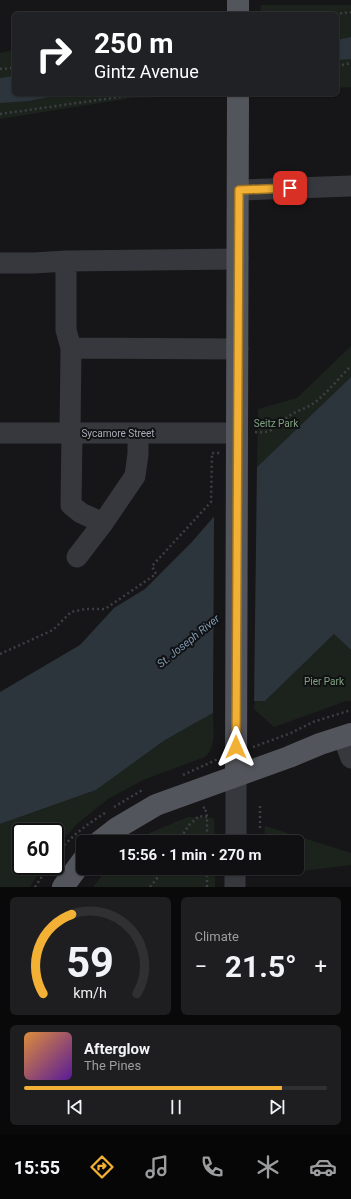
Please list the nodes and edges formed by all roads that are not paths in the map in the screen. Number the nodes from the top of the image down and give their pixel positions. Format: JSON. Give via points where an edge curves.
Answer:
{"nodes":[{"id":1,"x":238,"y":96,"type":"edge"},
{"id":2,"x":351,"y":186,"type":"edge"},
{"id":3,"x":239,"y":190,"type":"junction"},
{"id":4,"x":238,"y":259,"type":"junction"},
{"id":5,"x":66,"y":261,"type":"junction"},
{"id":6,"x":0,"y":263,"type":"edge"},
{"id":7,"x":71,"y":348,"type":"junction"},
{"id":8,"x":238,"y":349,"type":"junction"},
{"id":9,"x":0,"y":433,"type":"edge"},
{"id":10,"x":71,"y":433,"type":"junction"},
{"id":11,"x":138,"y":433,"type":"junction"},
{"id":12,"x":246,"y":433,"type":"junction"},
{"id":13,"x":103,"y":523,"type":"junction"},
{"id":14,"x":77,"y":557,"type":"dead end"},
{"id":15,"x":347,"y":736,"type":"edge"},
{"id":16,"x":351,"y":758,"type":"edge"},
{"id":17,"x":236,"y":776,"type":"junction"},
{"id":18,"x":108,"y":835,"type":"edge"},
{"id":19,"x":236,"y":835,"type":"edge"},
{"id":20,"x":76,"y":869,"type":"edge"},
{"id":21,"x":235,"y":875,"type":"edge"},
{"id":22,"x":63,"y":887,"type":"edge"},
{"id":23,"x":235,"y":887,"type":"edge"}],
"edges":[{"from":1,"to":3,"type":"main road"},
{"from":2,"to":3,"type":"street"},
{"from":3,"to":4,"type":"main road"},
{"from":4,"to":5,"type":"street"},
{"from":4,"to":8,"type":"main road"},
{"from":5,"to":6,"type":"street","via":[[34,264]]},
{"from":5,"to":7,"type":"street","via":[[66,330]]},
{"from":7,"to":8,"type":"street"},
{"from":7,"to":10,"type":"street"},
{"from":8,"to":12,"type":"main road"},
{"from":9,"to":10,"type":"street","name":"Sycamore Street"},
{"from":10,"to":11,"type":"street","name":"Sycamore Street"},
{"from":10,"to":13,"type":"street","via":[[71,505],[81,513]]},
{"from":11,"to":12,"type":"street","name":"Sycamore Street"},
{"from":11,"to":13,"type":"street","via":[[135,476]]},
{"from":12,"to":17,"type":"main road","via":[[237,456]]},
{"from":13,"to":14,"type":"street"},
{"from":15,"to":16,"type":"street"},
{"from":15,"to":17,"type":"main road"},
{"from":17,"to":18,"type":"main road","via":[[156,805]]},
{"from":17,"to":19,"type":"street"},
{"from":20,"to":22,"type":"main road"},
{"from":21,"to":23,"type":"street"}]}
